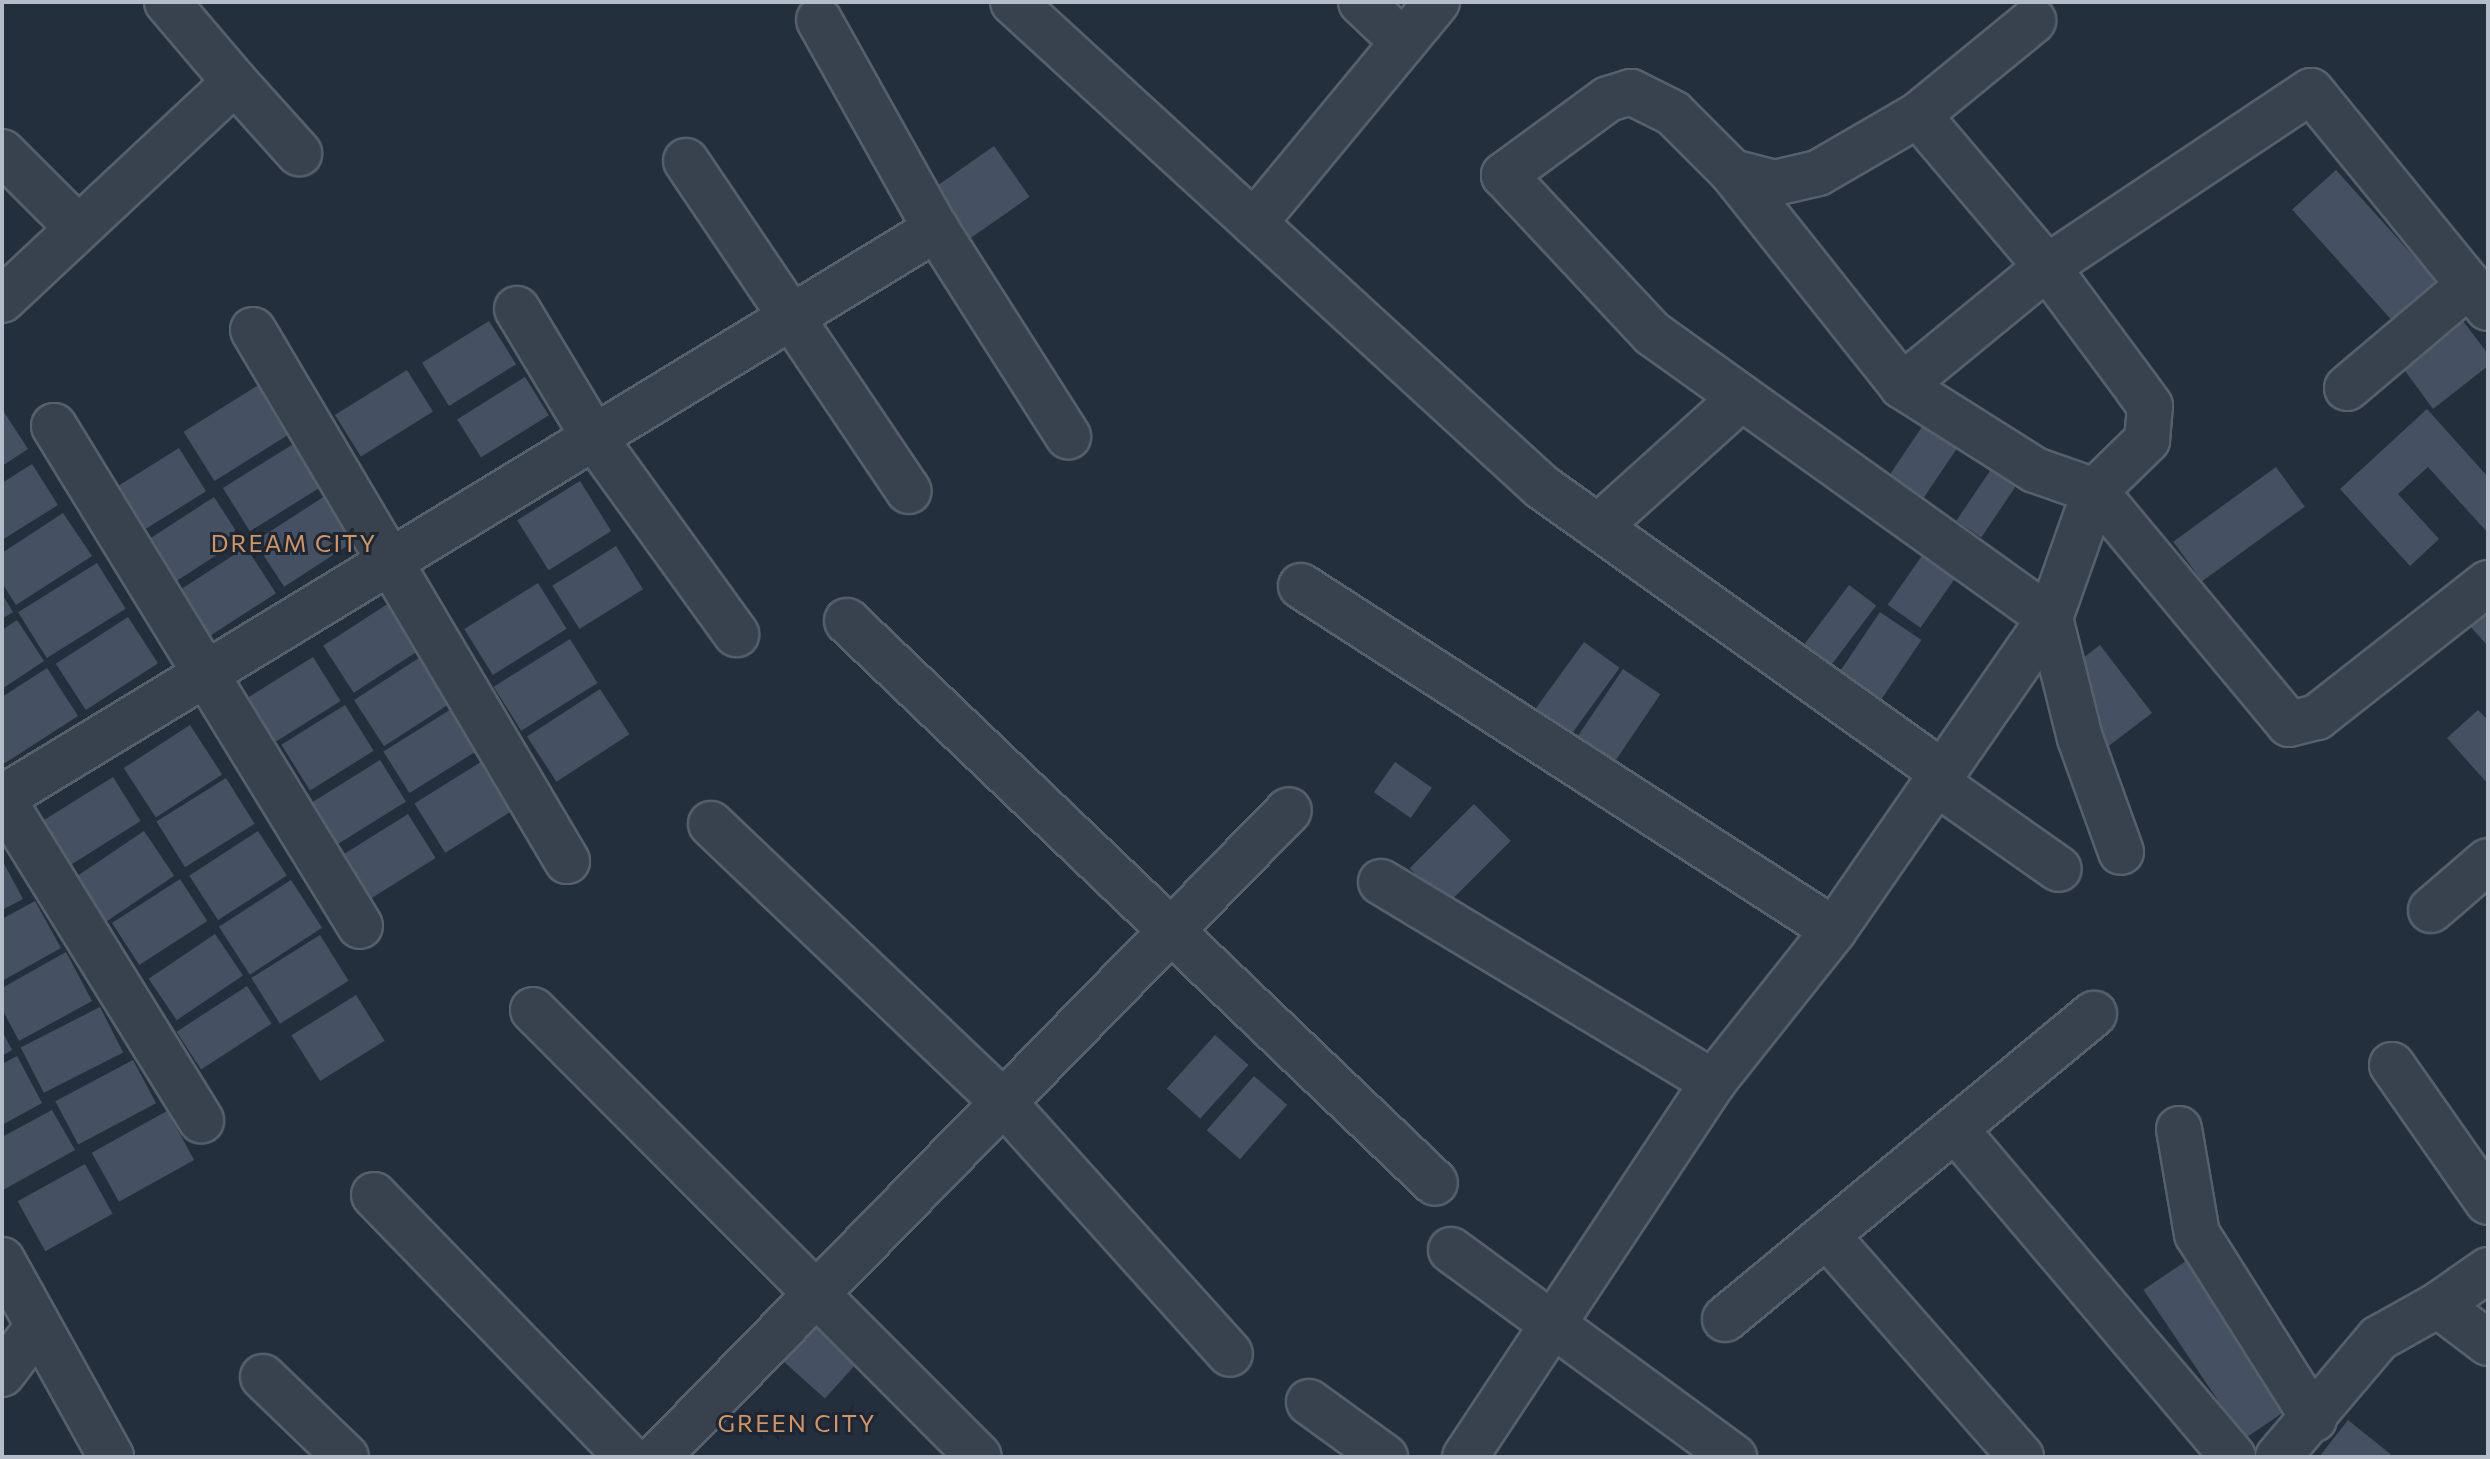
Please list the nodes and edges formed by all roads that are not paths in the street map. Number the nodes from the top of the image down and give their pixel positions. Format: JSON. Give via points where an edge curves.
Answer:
{"nodes":[{"id":1,"x":167,"y":2,"type":"edge"},
{"id":2,"x":1013,"y":2,"type":"edge"},
{"id":3,"x":1361,"y":2,"type":"edge"},
{"id":4,"x":1437,"y":2,"type":"edge"},
{"id":5,"x":819,"y":20,"type":"dead end"},
{"id":6,"x":2033,"y":21,"type":"dead end"},
{"id":7,"x":1403,"y":42,"type":"junction"},
{"id":8,"x":235,"y":82,"type":"junction"},
{"id":9,"x":1918,"y":115,"type":"junction"},
{"id":10,"x":2,"y":152,"type":"edge"},
{"id":11,"x":299,"y":153,"type":"dead end"},
{"id":12,"x":686,"y":161,"type":"dead end"},
{"id":13,"x":1732,"y":172,"type":"junction"},
{"id":14,"x":1254,"y":223,"type":"junction"},
{"id":15,"x":78,"y":228,"type":"junction"},
{"id":16,"x":936,"y":229,"type":"junction"},
{"id":17,"x":2047,"y":267,"type":"junction"},
{"id":18,"x":2479,"y":297,"type":"edge"},
{"id":19,"x":2,"y":300,"type":"edge"},
{"id":20,"x":517,"y":309,"type":"dead end"},
{"id":21,"x":794,"y":317,"type":"junction"},
{"id":22,"x":253,"y":330,"type":"dead end"},
{"id":23,"x":1902,"y":386,"type":"junction"},
{"id":24,"x":2347,"y":388,"type":"dead end"},
{"id":25,"x":1740,"y":399,"type":"junction"},
{"id":26,"x":54,"y":426,"type":"dead end"},
{"id":27,"x":1068,"y":436,"type":"dead end"},
{"id":28,"x":595,"y":439,"type":"junction"},
{"id":29,"x":909,"y":491,"type":"dead end"},
{"id":30,"x":2095,"y":491,"type":"junction"},
{"id":31,"x":1598,"y":527,"type":"junction"},
{"id":32,"x":391,"y":563,"type":"junction"},
{"id":33,"x":2488,"y":583,"type":"edge"},
{"id":34,"x":1301,"y":586,"type":"dead end"},
{"id":35,"x":2050,"y":618,"type":"junction"},
{"id":36,"x":847,"y":621,"type":"dead end"},
{"id":37,"x":736,"y":634,"type":"dead end"},
{"id":38,"x":206,"y":675,"type":"junction"},
{"id":39,"x":1938,"y":777,"type":"junction"},
{"id":40,"x":2,"y":798,"type":"edge"},
{"id":41,"x":1289,"y":810,"type":"dead end"},
{"id":42,"x":711,"y":824,"type":"dead end"},
{"id":43,"x":2121,"y":852,"type":"dead end"},
{"id":44,"x":567,"y":861,"type":"dead end"},
{"id":45,"x":2488,"y":861,"type":"edge"},
{"id":46,"x":2059,"y":869,"type":"dead end"},
{"id":47,"x":1381,"y":882,"type":"dead end"},
{"id":48,"x":2431,"y":910,"type":"dead end"},
{"id":49,"x":360,"y":926,"type":"dead end"},
{"id":50,"x":1834,"y":930,"type":"junction"},
{"id":51,"x":1172,"y":934,"type":"junction"},
{"id":52,"x":533,"y":1010,"type":"dead end"},
{"id":53,"x":2094,"y":1014,"type":"dead end"},
{"id":54,"x":2392,"y":1065,"type":"dead end"},
{"id":55,"x":1713,"y":1082,"type":"junction"},
{"id":56,"x":1005,"y":1104,"type":"junction"},
{"id":57,"x":201,"y":1120,"type":"dead end"},
{"id":58,"x":1955,"y":1129,"type":"junction"},
{"id":59,"x":2179,"y":1129,"type":"dead end"},
{"id":60,"x":1435,"y":1183,"type":"dead end"},
{"id":61,"x":374,"y":1195,"type":"dead end"},
{"id":62,"x":2488,"y":1202,"type":"edge"},
{"id":63,"x":1827,"y":1236,"type":"junction"},
{"id":64,"x":1451,"y":1250,"type":"dead end"},
{"id":65,"x":2,"y":1260,"type":"edge"},
{"id":66,"x":2488,"y":1270,"type":"edge"},
{"id":67,"x":818,"y":1292,"type":"junction"},
{"id":68,"x":2438,"y":1305,"type":"junction"},
{"id":69,"x":1725,"y":1319,"type":"dead end"},
{"id":70,"x":1554,"y":1323,"type":"junction"},
{"id":71,"x":26,"y":1324,"type":"edge"},
{"id":72,"x":2488,"y":1343,"type":"edge"},
{"id":73,"x":1230,"y":1354,"type":"dead end"},
{"id":74,"x":2,"y":1374,"type":"edge"},
{"id":75,"x":263,"y":1377,"type":"dead end"},
{"id":76,"x":1309,"y":1402,"type":"dead end"},
{"id":77,"x":2314,"y":1419,"type":"junction"},
{"id":78,"x":111,"y":1457,"type":"edge"},
{"id":79,"x":346,"y":1457,"type":"edge"},
{"id":80,"x":628,"y":1457,"type":"edge"},
{"id":81,"x":657,"y":1457,"type":"edge"},
{"id":82,"x":979,"y":1457,"type":"edge"},
{"id":83,"x":1385,"y":1457,"type":"edge"},
{"id":84,"x":1465,"y":1457,"type":"edge"},
{"id":85,"x":1734,"y":1457,"type":"edge"},
{"id":86,"x":2021,"y":1457,"type":"edge"},
{"id":87,"x":2233,"y":1457,"type":"edge"},
{"id":88,"x":2278,"y":1457,"type":"edge"}],
"edges":[{"from":1,"to":8,"type":"street"},
{"from":2,"to":14,"type":"street"},
{"from":3,"to":7,"type":"street"},
{"from":4,"to":7,"type":"street"},
{"from":5,"to":16,"type":"street"},
{"from":6,"to":9,"type":"street"},
{"from":7,"to":14,"type":"street"},
{"from":8,"to":11,"type":"street"},
{"from":8,"to":15,"type":"street"},
{"from":9,"to":13,"type":"street","via":[[1818,173],[1775,183]]},
{"from":9,"to":17,"type":"street"},
{"from":10,"to":15,"type":"street"},
{"from":12,"to":21,"type":"street"},
{"from":13,"to":23,"type":"street"},
{"from":13,"to":25,"type":"street","via":[[1673,113],[1631,92],[1608,99],[1504,175],[1653,334]]},
{"from":14,"to":31,"type":"street","via":[[1542,487]]},
{"from":15,"to":19,"type":"street"},
{"from":16,"to":21,"type":"street"},
{"from":16,"to":27,"type":"street"},
{"from":17,"to":18,"type":"street","via":[[2311,91]]},
{"from":17,"to":23,"type":"street"},
{"from":17,"to":30,"type":"street","via":[[2150,406],[2147,440]]},
{"from":18,"to":24,"type":"street"},
{"from":20,"to":28,"type":"street"},
{"from":21,"to":28,"type":"street"},
{"from":21,"to":29,"type":"street"},
{"from":22,"to":32,"type":"street"},
{"from":23,"to":30,"type":"street","via":[[2035,470]]},
{"from":25,"to":31,"type":"street"},
{"from":25,"to":35,"type":"street"},
{"from":26,"to":38,"type":"street"},
{"from":28,"to":32,"type":"street"},
{"from":28,"to":37,"type":"street"},
{"from":30,"to":33,"type":"street","via":[[2289,724],[2317,717]]},
{"from":30,"to":35,"type":"street"},
{"from":31,"to":39,"type":"street"},
{"from":32,"to":38,"type":"street"},
{"from":32,"to":44,"type":"street"},
{"from":34,"to":50,"type":"street"},
{"from":35,"to":39,"type":"street"},
{"from":35,"to":43,"type":"street","via":[[2080,738]]},
{"from":36,"to":51,"type":"street"},
{"from":38,"to":40,"type":"street"},
{"from":38,"to":49,"type":"street"},
{"from":39,"to":46,"type":"street"},
{"from":39,"to":50,"type":"street"},
{"from":40,"to":57,"type":"street"},
{"from":41,"to":51,"type":"street"},
{"from":42,"to":56,"type":"street"},
{"from":45,"to":48,"type":"street"},
{"from":47,"to":55,"type":"street"},
{"from":50,"to":55,"type":"street"},
{"from":51,"to":56,"type":"street"},
{"from":51,"to":60,"type":"street"},
{"from":52,"to":67,"type":"street"},
{"from":53,"to":58,"type":"street"},
{"from":54,"to":62,"type":"street"},
{"from":55,"to":70,"type":"street"},
{"from":56,"to":67,"type":"street"},
{"from":56,"to":73,"type":"street"},
{"from":58,"to":63,"type":"street"},
{"from":58,"to":87,"type":"street"},
{"from":59,"to":77,"type":"street","via":[[2197,1234]]},
{"from":61,"to":80,"type":"street"},
{"from":63,"to":69,"type":"street"},
{"from":63,"to":86,"type":"street"},
{"from":64,"to":70,"type":"street"},
{"from":65,"to":71,"type":"street"},
{"from":66,"to":68,"type":"street"},
{"from":67,"to":81,"type":"street"},
{"from":67,"to":82,"type":"street"},
{"from":68,"to":72,"type":"street"},
{"from":68,"to":77,"type":"street","via":[[2379,1338]]},
{"from":70,"to":84,"type":"street"},
{"from":70,"to":85,"type":"street"},
{"from":71,"to":74,"type":"street"},
{"from":71,"to":78,"type":"street"},
{"from":75,"to":79,"type":"street"},
{"from":76,"to":83,"type":"street"},
{"from":77,"to":88,"type":"street"}]}
